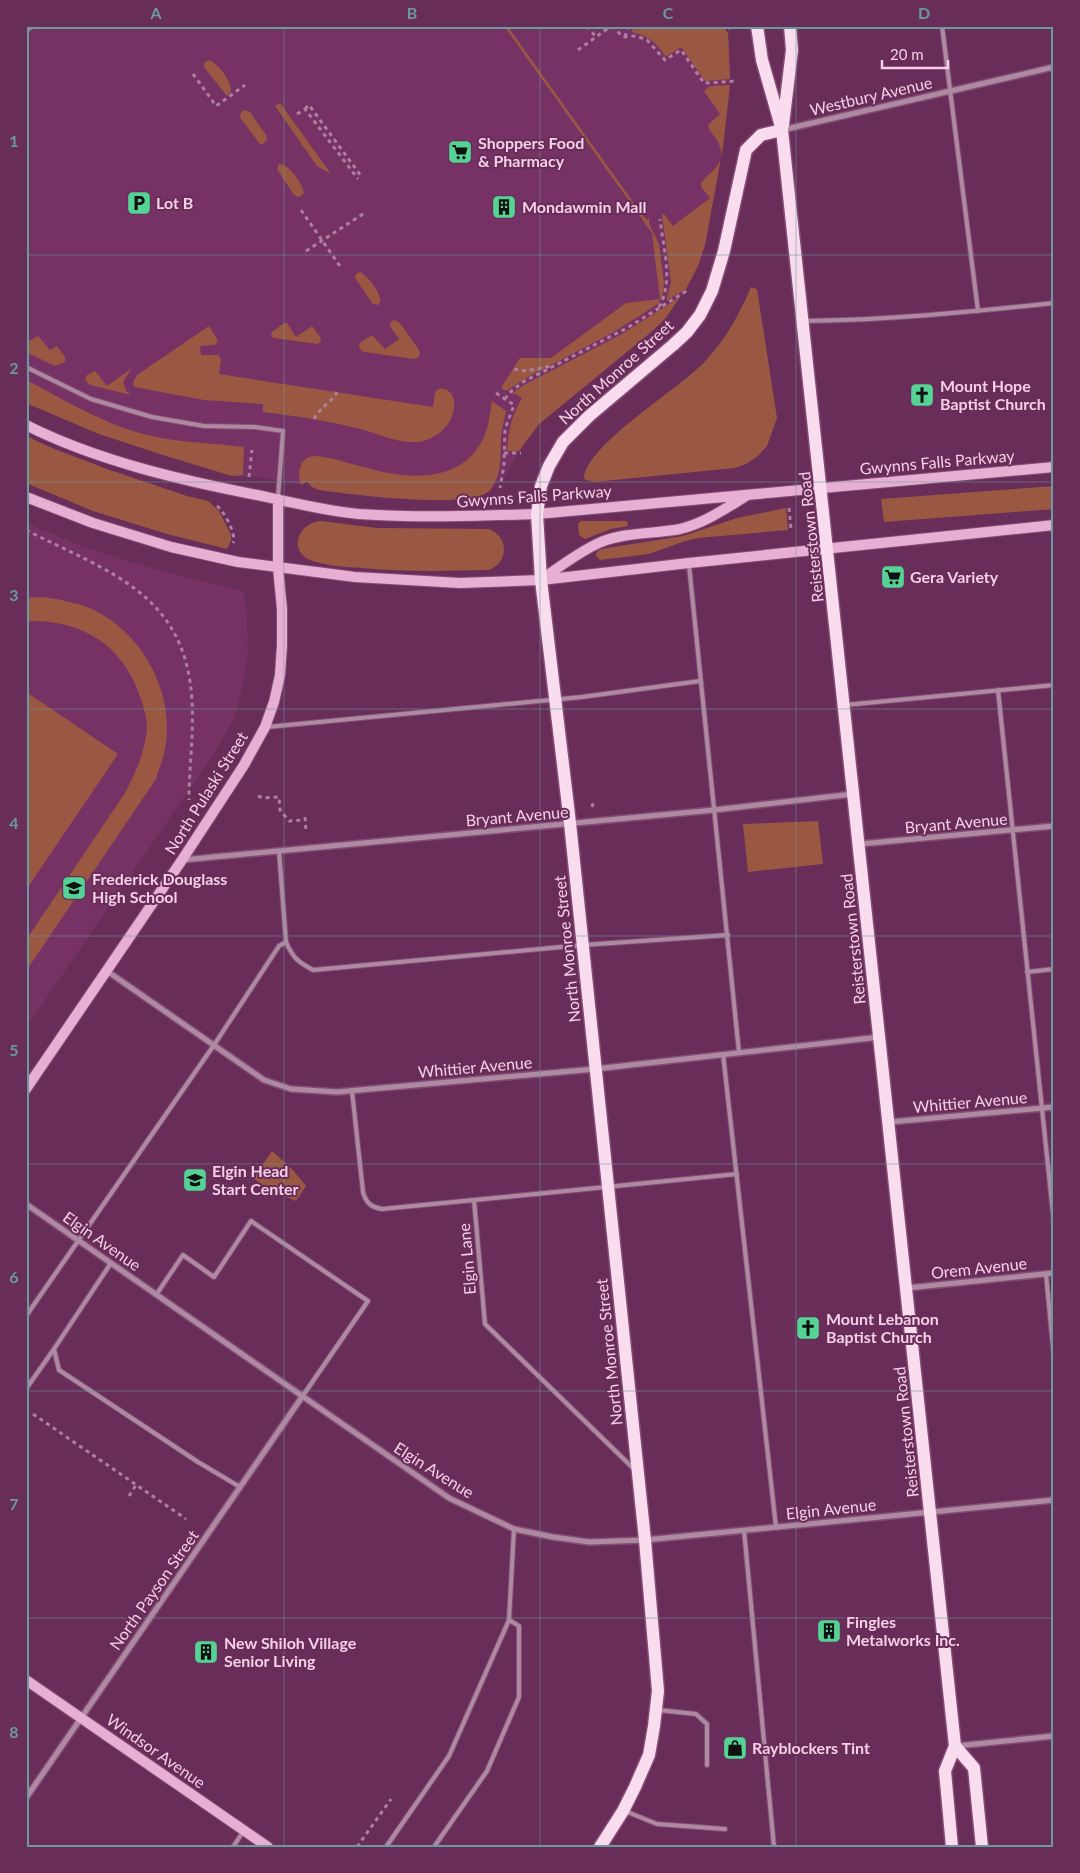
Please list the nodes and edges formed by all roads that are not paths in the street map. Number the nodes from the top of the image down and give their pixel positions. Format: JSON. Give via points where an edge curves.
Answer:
{"nodes":[{"id":1,"x":32,"y":26,"type":"edge"},
{"id":2,"x":757,"y":26,"type":"edge"},
{"id":3,"x":790,"y":26,"type":"edge"},
{"id":4,"x":942,"y":26,"type":"edge"},
{"id":5,"x":26,"y":31,"type":"edge"},
{"id":6,"x":1054,"y":67,"type":"edge"},
{"id":7,"x":950,"y":91,"type":"junction"},
{"id":8,"x":782,"y":130,"type":"junction"},
{"id":9,"x":1054,"y":303,"type":"edge"},
{"id":10,"x":978,"y":311,"type":"junction"},
{"id":11,"x":803,"y":321,"type":"junction"},
{"id":12,"x":26,"y":367,"type":"edge"},
{"id":13,"x":26,"y":425,"type":"edge"},
{"id":14,"x":1054,"y":467,"type":"edge"},
{"id":15,"x":822,"y":488,"type":"junction"},
{"id":16,"x":751,"y":494,"type":"junction"},
{"id":17,"x":26,"y":498,"type":"edge"},
{"id":18,"x":278,"y":500,"type":"junction"},
{"id":19,"x":537,"y":514,"type":"junction"},
{"id":20,"x":1054,"y":526,"type":"edge"},
{"id":21,"x":828,"y":548,"type":"junction"},
{"id":22,"x":688,"y":563,"type":"junction"},
{"id":23,"x":278,"y":568,"type":"junction"},
{"id":24,"x":541,"y":580,"type":"junction"},
{"id":25,"x":700,"y":681,"type":"junction"},
{"id":26,"x":1054,"y":685,"type":"edge"},
{"id":27,"x":998,"y":690,"type":"junction"},
{"id":28,"x":555,"y":699,"type":"junction"},
{"id":29,"x":845,"y":705,"type":"junction"},
{"id":30,"x":265,"y":727,"type":"junction"},
{"id":31,"x":854,"y":794,"type":"junction"},
{"id":32,"x":714,"y":810,"type":"junction"},
{"id":33,"x":570,"y":823,"type":"junction"},
{"id":34,"x":1054,"y":826,"type":"edge"},
{"id":35,"x":1012,"y":830,"type":"junction"},
{"id":36,"x":860,"y":844,"type":"junction"},
{"id":37,"x":279,"y":852,"type":"junction"},
{"id":38,"x":182,"y":860,"type":"junction"},
{"id":39,"x":728,"y":935,"type":"junction"},
{"id":40,"x":286,"y":942,"type":"junction"},
{"id":41,"x":583,"y":945,"type":"junction"},
{"id":42,"x":1054,"y":969,"type":"edge"},
{"id":43,"x":106,"y":970,"type":"junction"},
{"id":44,"x":1027,"y":972,"type":"junction"},
{"id":45,"x":880,"y":1037,"type":"junction"},
{"id":46,"x":214,"y":1045,"type":"junction"},
{"id":47,"x":739,"y":1052,"type":"junction"},
{"id":48,"x":723,"y":1054,"type":"junction"},
{"id":49,"x":595,"y":1069,"type":"junction"},
{"id":50,"x":26,"y":1089,"type":"edge"},
{"id":51,"x":352,"y":1091,"type":"junction"},
{"id":52,"x":1054,"y":1107,"type":"edge"},
{"id":53,"x":1042,"y":1108,"type":"junction"},
{"id":54,"x":889,"y":1122,"type":"junction"},
{"id":55,"x":737,"y":1174,"type":"junction"},
{"id":56,"x":608,"y":1187,"type":"junction"},
{"id":57,"x":474,"y":1200,"type":"junction"},
{"id":58,"x":26,"y":1204,"type":"edge"},
{"id":59,"x":1054,"y":1223,"type":"edge"},
{"id":60,"x":78,"y":1240,"type":"junction"},
{"id":61,"x":111,"y":1263,"type":"junction"},
{"id":62,"x":1054,"y":1273,"type":"edge"},
{"id":63,"x":1046,"y":1274,"type":"junction"},
{"id":64,"x":907,"y":1288,"type":"junction"},
{"id":65,"x":156,"y":1294,"type":"junction"},
{"id":66,"x":26,"y":1316,"type":"edge"},
{"id":67,"x":54,"y":1349,"type":"junction"},
{"id":68,"x":1054,"y":1357,"type":"edge"},
{"id":69,"x":26,"y":1390,"type":"edge"},
{"id":70,"x":302,"y":1397,"type":"junction"},
{"id":71,"x":638,"y":1473,"type":"junction"},
{"id":72,"x":240,"y":1487,"type":"junction"},
{"id":73,"x":1054,"y":1500,"type":"edge"},
{"id":74,"x":930,"y":1511,"type":"junction"},
{"id":75,"x":776,"y":1527,"type":"junction"},
{"id":76,"x":514,"y":1529,"type":"junction"},
{"id":77,"x":744,"y":1530,"type":"junction"},
{"id":78,"x":645,"y":1540,"type":"junction"},
{"id":79,"x":509,"y":1620,"type":"junction"},
{"id":80,"x":26,"y":1680,"type":"edge"},
{"id":81,"x":656,"y":1709,"type":"junction"},
{"id":82,"x":81,"y":1718,"type":"junction"},
{"id":83,"x":1054,"y":1736,"type":"edge"},
{"id":84,"x":955,"y":1746,"type":"junction"},
{"id":85,"x":707,"y":1765,"type":"dead end"},
{"id":86,"x":26,"y":1798,"type":"edge"},
{"id":87,"x":623,"y":1810,"type":"junction"},
{"id":88,"x":725,"y":1829,"type":"dead end"},
{"id":89,"x":244,"y":1830,"type":"junction"},
{"id":90,"x":233,"y":1847,"type":"edge"},
{"id":91,"x":268,"y":1847,"type":"edge"},
{"id":92,"x":386,"y":1847,"type":"edge"},
{"id":93,"x":434,"y":1847,"type":"edge"},
{"id":94,"x":600,"y":1847,"type":"edge"},
{"id":95,"x":774,"y":1847,"type":"edge"},
{"id":96,"x":952,"y":1847,"type":"edge"},
{"id":97,"x":982,"y":1847,"type":"edge"}],
"edges":[{"from":1,"to":5,"type":"lane"},
{"from":2,"to":8,"type":"main road","name":"Reisterstown Road","via":[[762,60]]},
{"from":3,"to":8,"type":"main road","name":"Reisterstown Road","via":[[792,50]]},
{"from":4,"to":7,"type":"lane"},
{"from":6,"to":7,"type":"street","name":"Westbury Avenue"},
{"from":7,"to":8,"type":"street","name":"Westbury Avenue"},
{"from":7,"to":10,"type":"lane"},
{"from":8,"to":11,"type":"main road","name":"Reisterstown Road"},
{"from":8,"to":19,"type":"main road","name":"North Monroe Street","via":[[761,135],[746,150],[724,251],[712,291],[700,314],[687,332],[563,442],[541,486]]},
{"from":9,"to":10,"type":"lane"},
{"from":10,"to":11,"type":"lane"},
{"from":11,"to":15,"type":"main road","name":"Reisterstown Road"},
{"from":12,"to":18,"type":"lane","via":[[91,399],[152,416],[204,426],[283,431]]},
{"from":13,"to":18,"type":"main road","name":"Gwynns Falls Parkway","via":[[108,458],[184,480]]},
{"from":14,"to":15,"type":"main road","name":"Gwynns Falls Parkway"},
{"from":15,"to":16,"type":"main road","name":"Gwynns Falls Parkway"},
{"from":15,"to":21,"type":"main road","name":"Reisterstown Road"},
{"from":16,"to":19,"type":"main road","name":"Gwynns Falls Parkway"},
{"from":16,"to":24,"type":"main road","via":[[700,523],[602,542]]},
{"from":17,"to":23,"type":"main road","via":[[171,548]]},
{"from":18,"to":19,"type":"main road","name":"Gwynns Falls Parkway","via":[[358,514]]},
{"from":18,"to":23,"type":"main road","name":"North Pulaski Street"},
{"from":19,"to":24,"type":"main road","name":"North Monroe Street"},
{"from":20,"to":21,"type":"main road"},
{"from":21,"to":22,"type":"main road"},
{"from":21,"to":29,"type":"main road","name":"Reisterstown Road"},
{"from":22,"to":24,"type":"main road"},
{"from":22,"to":25,"type":"lane"},
{"from":23,"to":24,"type":"main road","via":[[354,577],[460,583]]},
{"from":23,"to":30,"type":"main road","name":"North Pulaski Street","via":[[282,609],[280,674]]},
{"from":24,"to":28,"type":"main road","name":"North Monroe Street"},
{"from":25,"to":28,"type":"lane"},
{"from":25,"to":32,"type":"lane"},
{"from":26,"to":27,"type":"lane"},
{"from":27,"to":29,"type":"lane"},
{"from":27,"to":35,"type":"lane"},
{"from":28,"to":30,"type":"lane"},
{"from":28,"to":33,"type":"main road","name":"North Monroe Street"},
{"from":29,"to":31,"type":"main road","name":"Reisterstown Road"},
{"from":30,"to":38,"type":"main road","name":"North Pulaski Street"},
{"from":31,"to":32,"type":"street","name":"Bryant Avenue"},
{"from":31,"to":36,"type":"main road","name":"Reisterstown Road"},
{"from":32,"to":33,"type":"street","name":"Bryant Avenue"},
{"from":32,"to":39,"type":"lane"},
{"from":33,"to":37,"type":"street","name":"Bryant Avenue"},
{"from":33,"to":41,"type":"main road","name":"North Monroe Street"},
{"from":34,"to":35,"type":"street","name":"Bryant Avenue"},
{"from":35,"to":36,"type":"street","name":"Bryant Avenue"},
{"from":35,"to":44,"type":"lane"},
{"from":36,"to":45,"type":"main road","name":"Reisterstown Road"},
{"from":37,"to":38,"type":"street","name":"Bryant Avenue"},
{"from":37,"to":40,"type":"lane"},
{"from":38,"to":43,"type":"main road","name":"North Pulaski Street"},
{"from":39,"to":41,"type":"lane"},
{"from":39,"to":47,"type":"lane"},
{"from":40,"to":41,"type":"lane","via":[[291,955],[314,970]]},
{"from":40,"to":46,"type":"lane","via":[[279,946]]},
{"from":41,"to":49,"type":"main road","name":"North Monroe Street"},
{"from":42,"to":44,"type":"lane"},
{"from":43,"to":46,"type":"street","name":"Whittier Avenue"},
{"from":43,"to":50,"type":"main road","name":"North Pulaski Street"},
{"from":44,"to":53,"type":"lane"},
{"from":45,"to":47,"type":"street","name":"Whittier Avenue"},
{"from":45,"to":54,"type":"main road","name":"Reisterstown Road"},
{"from":46,"to":51,"type":"street","name":"Whittier Avenue","via":[[264,1080],[291,1089]]},
{"from":46,"to":60,"type":"lane"},
{"from":47,"to":48,"type":"street","name":"Whittier Avenue"},
{"from":48,"to":49,"type":"street","name":"Whittier Avenue"},
{"from":48,"to":55,"type":"lane"},
{"from":49,"to":51,"type":"street","name":"Whittier Avenue"},
{"from":49,"to":56,"type":"main road","name":"North Monroe Street"},
{"from":51,"to":57,"type":"lane","name":"Elgin Lane","via":[[366,1201],[382,1209]]},
{"from":52,"to":53,"type":"street","name":"Whittier Avenue"},
{"from":53,"to":54,"type":"street","name":"Whittier Avenue"},
{"from":53,"to":59,"type":"lane"},
{"from":54,"to":64,"type":"main road","name":"Reisterstown Road"},
{"from":55,"to":56,"type":"lane"},
{"from":55,"to":75,"type":"lane"},
{"from":56,"to":57,"type":"lane"},
{"from":56,"to":71,"type":"main road","name":"North Monroe Street"},
{"from":57,"to":71,"type":"lane","name":"Elgin Lane","via":[[485,1324]]},
{"from":58,"to":60,"type":"street","name":"Elgin Avenue"},
{"from":60,"to":61,"type":"street","name":"Elgin Avenue"},
{"from":60,"to":66,"type":"lane"},
{"from":61,"to":65,"type":"street","name":"Elgin Avenue"},
{"from":61,"to":67,"type":"lane"},
{"from":62,"to":63,"type":"street","name":"Orem Avenue"},
{"from":63,"to":64,"type":"street","name":"Orem Avenue"},
{"from":63,"to":68,"type":"lane"},
{"from":64,"to":74,"type":"main road","name":"Reisterstown Road"},
{"from":65,"to":70,"type":"street","name":"Elgin Avenue"},
{"from":65,"to":70,"type":"lane","via":[[183,1255],[214,1277],[251,1222],[368,1301]]},
{"from":67,"to":69,"type":"lane"},
{"from":67,"to":72,"type":"lane","via":[[59,1370]]},
{"from":70,"to":72,"type":"street","name":"North Payson Street"},
{"from":70,"to":76,"type":"street","name":"Elgin Avenue","via":[[449,1498]]},
{"from":71,"to":78,"type":"main road","name":"North Monroe Street"},
{"from":72,"to":82,"type":"street","name":"North Payson Street"},
{"from":73,"to":74,"type":"street","name":"Elgin Avenue"},
{"from":74,"to":75,"type":"street","name":"Elgin Avenue"},
{"from":74,"to":84,"type":"main road","name":"Reisterstown Road"},
{"from":75,"to":77,"type":"street","name":"Elgin Avenue"},
{"from":76,"to":78,"type":"street","name":"Elgin Avenue","via":[[589,1542]]},
{"from":76,"to":79,"type":"lane"},
{"from":77,"to":78,"type":"street","name":"Elgin Avenue"},
{"from":77,"to":95,"type":"lane"},
{"from":78,"to":81,"type":"main road","name":"North Monroe Street","via":[[658,1692]]},
{"from":79,"to":92,"type":"lane","via":[[449,1756]]},
{"from":79,"to":93,"type":"lane","via":[[519,1626],[519,1697],[486,1771]]},
{"from":80,"to":82,"type":"main road","name":"Windsor Avenue"},
{"from":81,"to":85,"type":"lane","via":[[696,1714],[707,1724]]},
{"from":81,"to":87,"type":"main road","name":"North Monroe Street","via":[[649,1755]]},
{"from":82,"to":86,"type":"street","name":"North Payson Street"},
{"from":82,"to":89,"type":"main road","name":"Windsor Avenue"},
{"from":83,"to":84,"type":"street"},
{"from":84,"to":96,"type":"main road","name":"Reisterstown Road","via":[[945,1771]]},
{"from":84,"to":97,"type":"main road","via":[[974,1768]]},
{"from":87,"to":88,"type":"lane","via":[[657,1824]]},
{"from":87,"to":94,"type":"main road","name":"North Monroe Street"},
{"from":89,"to":90,"type":"lane"},
{"from":89,"to":91,"type":"main road","name":"Windsor Avenue"}]}
